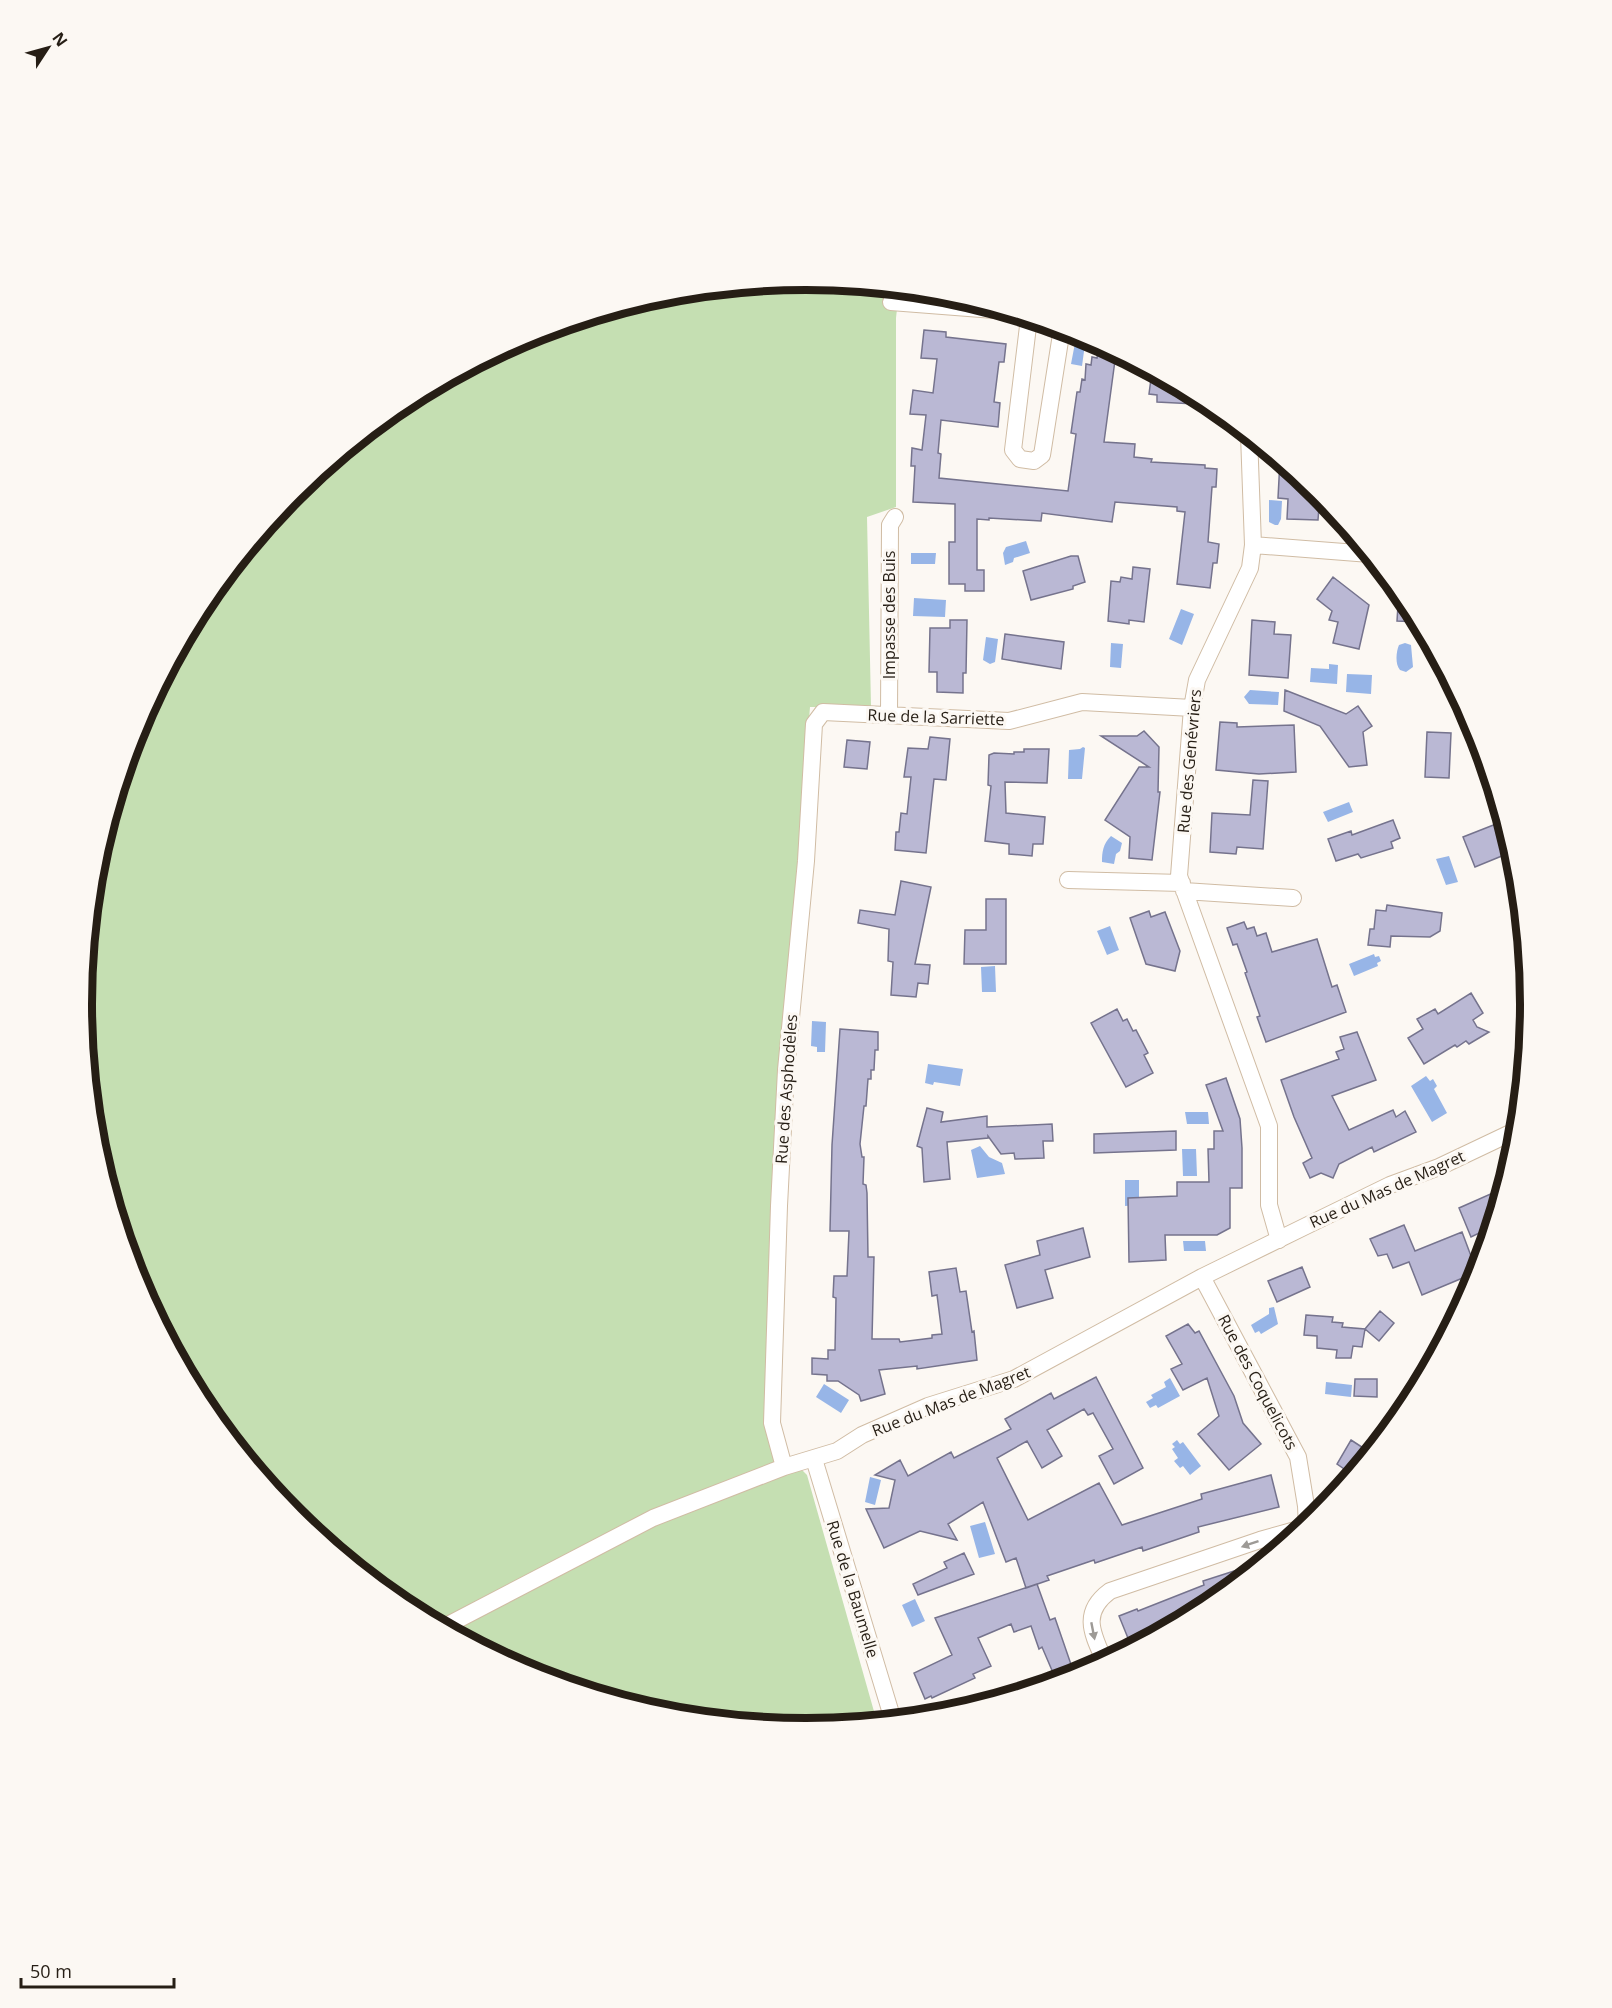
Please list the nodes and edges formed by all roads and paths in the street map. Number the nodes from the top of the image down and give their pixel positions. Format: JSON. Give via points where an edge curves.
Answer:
{"nodes":[{"id":1,"x":926,"y":300,"type":"edge"},
{"id":2,"x":891,"y":302,"type":"dead end"},
{"id":3,"x":1028,"y":325,"type":"edge"},
{"id":4,"x":1061,"y":337,"type":"edge"},
{"id":5,"x":1250,"y":445,"type":"edge"},
{"id":6,"x":895,"y":517,"type":"dead end"},
{"id":7,"x":1253,"y":545,"type":"junction"},
{"id":8,"x":1360,"y":553,"type":"edge"},
{"id":9,"x":1192,"y":708,"type":"junction"},
{"id":10,"x":823,"y":712,"type":"joint"},
{"id":11,"x":889,"y":715,"type":"junction"},
{"id":12,"x":1068,"y":880,"type":"dead end"},
{"id":13,"x":1183,"y":887,"type":"junction"},
{"id":14,"x":1293,"y":898,"type":"dead end"},
{"id":15,"x":1508,"y":1134,"type":"edge"},
{"id":16,"x":1279,"y":1240,"type":"junction"},
{"id":17,"x":1202,"y":1277,"type":"junction"},
{"id":18,"x":814,"y":1458,"type":"junction"},
{"id":19,"x":784,"y":1467,"type":"junction"},
{"id":20,"x":1306,"y":1514,"type":"edge"},
{"id":21,"x":1286,"y":1533,"type":"edge"},
{"id":22,"x":450,"y":1624,"type":"edge"},
{"id":23,"x":1102,"y":1654,"type":"edge"},
{"id":24,"x":891,"y":1713,"type":"edge"}],
"edges":[{"from":1,"to":2,"type":"street"},
{"from":3,"to":4,"type":"street","via":[[1013,450],[1020,459],[1035,461],[1042,455]]},
{"from":5,"to":7,"type":"street","name":"Rue des Genévriers"},
{"from":6,"to":11,"type":"street","name":"Impasse des Buis","via":[[890,525]]},
{"from":7,"to":8,"type":"street"},
{"from":7,"to":9,"type":"street","name":"Rue des Genévriers","via":[[1250,568],[1197,680]]},
{"from":9,"to":11,"type":"street","name":"Rue de la Sarriette","via":[[1082,702],[1009,721]]},
{"from":9,"to":13,"type":"street","name":"Rue des Genévriers","via":[[1179,876]]},
{"from":10,"to":11,"type":"street","name":"Rue de la Sarriette"},
{"from":10,"to":19,"type":"street","name":"Rue des Asphodèles","via":[[814,724],[806,861],[786,1070],[772,1423]]},
{"from":12,"to":13,"type":"street"},
{"from":13,"to":14,"type":"street"},
{"from":13,"to":16,"type":"street","name":"Rue des Genévriers","via":[[1269,1126],[1269,1205]]},
{"from":15,"to":16,"type":"street","name":"Rue du Mas de Magret","via":[[1390,1185]]},
{"from":16,"to":17,"type":"street","name":"Rue du Mas de Magret"},
{"from":17,"to":18,"type":"street","name":"Rue du Mas de Magret","via":[[1014,1379],[928,1406],[862,1435],[837,1451]]},
{"from":17,"to":20,"type":"street","name":"Rue des Coquelicots","via":[[1298,1457]]},
{"from":18,"to":19,"type":"street","name":"Rue du Mas de Magret"},
{"from":18,"to":24,"type":"street","name":"Rue de la Baumelle"},
{"from":19,"to":22,"type":"street","name":"Rue du Mas de Magret","via":[[653,1518]]},
{"from":21,"to":23,"type":"street","one_way":true,"via":[[1110,1591],[1095,1607],[1091,1630]]}]}
